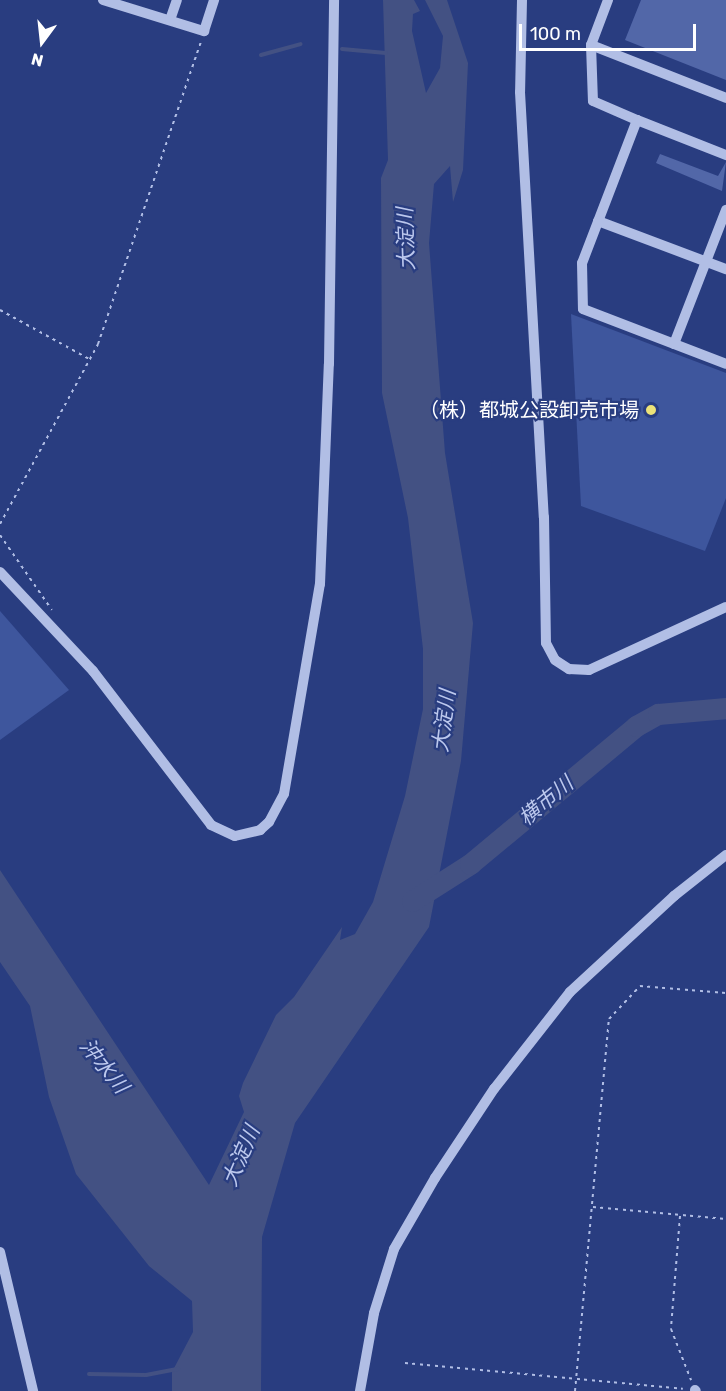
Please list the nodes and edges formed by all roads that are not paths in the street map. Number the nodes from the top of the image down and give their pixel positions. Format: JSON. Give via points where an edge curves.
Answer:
{"nodes":[{"id":1,"x":103,"y":0,"type":"edge"},
{"id":2,"x":177,"y":0,"type":"edge"},
{"id":3,"x":214,"y":0,"type":"edge"},
{"id":4,"x":334,"y":0,"type":"edge"},
{"id":5,"x":522,"y":0,"type":"edge"},
{"id":6,"x":608,"y":0,"type":"edge"},
{"id":7,"x":115,"y":1,"type":"edge"},
{"id":8,"x":170,"y":20,"type":"junction"},
{"id":9,"x":591,"y":45,"type":"junction"},
{"id":10,"x":726,"y":98,"type":"edge"},
{"id":11,"x":637,"y":120,"type":"junction"},
{"id":12,"x":726,"y":155,"type":"edge"},
{"id":13,"x":726,"y":210,"type":"edge"},
{"id":14,"x":598,"y":221,"type":"junction"},
{"id":15,"x":706,"y":262,"type":"junction"},
{"id":16,"x":726,"y":269,"type":"edge"},
{"id":17,"x":674,"y":344,"type":"junction"},
{"id":18,"x":726,"y":364,"type":"edge"},
{"id":19,"x":0,"y":572,"type":"edge"},
{"id":20,"x":726,"y":607,"type":"edge"},
{"id":21,"x":726,"y":855,"type":"edge"},
{"id":22,"x":0,"y":1252,"type":"edge"},
{"id":23,"x":33,"y":1391,"type":"edge"},
{"id":24,"x":360,"y":1391,"type":"edge"}],
"edges":[{"from":1,"to":7,"type":"street"},
{"from":2,"to":8,"type":"street"},
{"from":3,"to":8,"type":"street","via":[[204,31]]},
{"from":4,"to":19,"type":"street","via":[[329,364],[320,584],[285,794],[269,822],[260,830],[235,836],[211,825],[93,671]]},
{"from":5,"to":20,"type":"street","via":[[520,93],[544,517],[546,644],[555,660],[569,669],[589,670]]},
{"from":6,"to":9,"type":"street"},
{"from":7,"to":8,"type":"street"},
{"from":9,"to":10,"type":"street"},
{"from":9,"to":11,"type":"street","via":[[593,101]]},
{"from":11,"to":12,"type":"street"},
{"from":11,"to":14,"type":"street"},
{"from":13,"to":15,"type":"street"},
{"from":14,"to":15,"type":"street"},
{"from":14,"to":17,"type":"street","via":[[582,263],[583,309]]},
{"from":15,"to":16,"type":"street"},
{"from":15,"to":17,"type":"street"},
{"from":17,"to":18,"type":"street"},
{"from":21,"to":24,"type":"street","via":[[666,903],[570,992],[494,1089],[394,1249],[374,1313]]},
{"from":22,"to":23,"type":"street"}]}
